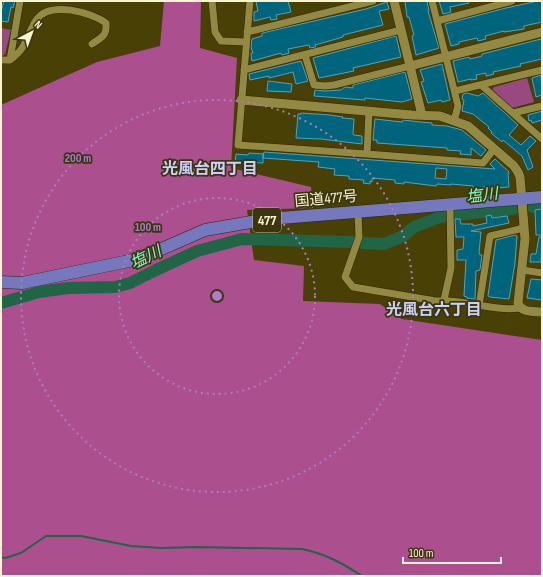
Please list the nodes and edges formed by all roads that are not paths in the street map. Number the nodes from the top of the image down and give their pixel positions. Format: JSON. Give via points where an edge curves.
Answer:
{"nodes":[{"id":1,"x":20,"y":1,"type":"edge"},
{"id":2,"x":212,"y":1,"type":"edge"},
{"id":3,"x":250,"y":1,"type":"edge"},
{"id":4,"x":373,"y":1,"type":"edge"},
{"id":5,"x":394,"y":1,"type":"edge"},
{"id":6,"x":432,"y":1,"type":"edge"},
{"id":7,"x":512,"y":1,"type":"edge"},
{"id":8,"x":437,"y":21,"type":"junction"},
{"id":9,"x":400,"y":30,"type":"junction"},
{"id":10,"x":247,"y":32,"type":"junction"},
{"id":11,"x":542,"y":32,"type":"edge"},
{"id":12,"x":246,"y":42,"type":"junction"},
{"id":13,"x":92,"y":44,"type":"dead end"},
{"id":14,"x":305,"y":55,"type":"junction"},
{"id":15,"x":446,"y":57,"type":"junction"},
{"id":16,"x":1,"y":60,"type":"edge"},
{"id":17,"x":10,"y":60,"type":"junction"},
{"id":18,"x":410,"y":66,"type":"junction"},
{"id":19,"x":244,"y":70,"type":"junction"},
{"id":20,"x":542,"y":70,"type":"edge"},
{"id":21,"x":482,"y":85,"type":"junction"},
{"id":22,"x":455,"y":91,"type":"junction"},
{"id":23,"x":241,"y":100,"type":"junction"},
{"id":24,"x":542,"y":106,"type":"edge"},
{"id":25,"x":369,"y":111,"type":"junction"},
{"id":26,"x":513,"y":113,"type":"junction"},
{"id":27,"x":422,"y":115,"type":"junction"},
{"id":28,"x":454,"y":121,"type":"junction"},
{"id":29,"x":542,"y":139,"type":"edge"},
{"id":30,"x":494,"y":149,"type":"junction"},
{"id":31,"x":367,"y":154,"type":"junction"},
{"id":32,"x":542,"y":196,"type":"edge"},
{"id":33,"x":522,"y":198,"type":"junction"},
{"id":34,"x":450,"y":204,"type":"junction"},
{"id":35,"x":358,"y":212,"type":"junction"},
{"id":36,"x":524,"y":228,"type":"junction"},
{"id":37,"x":522,"y":270,"type":"junction"},
{"id":38,"x":542,"y":273,"type":"edge"},
{"id":39,"x":1,"y":282,"type":"edge"},
{"id":40,"x":444,"y":300,"type":"junction"},
{"id":41,"x":479,"y":306,"type":"junction"},
{"id":42,"x":520,"y":308,"type":"junction"},
{"id":43,"x":542,"y":312,"type":"edge"}],
"edges":[{"from":1,"to":17,"type":"street"},
{"from":2,"to":12,"type":"street","via":[[215,32],[221,41]]},
{"from":3,"to":10,"type":"street"},
{"from":4,"to":10,"type":"street"},
{"from":5,"to":9,"type":"street"},
{"from":6,"to":8,"type":"street"},
{"from":7,"to":8,"type":"street"},
{"from":8,"to":15,"type":"street"},
{"from":9,"to":14,"type":"street"},
{"from":9,"to":18,"type":"street"},
{"from":10,"to":12,"type":"street"},
{"from":11,"to":15,"type":"street"},
{"from":12,"to":19,"type":"street"},
{"from":13,"to":17,"type":"street","via":[[103,37],[107,30],[106,23],[98,17],[77,11],[54,9],[37,18],[20,51]]},
{"from":14,"to":18,"type":"street","via":[[314,84],[325,86]]},
{"from":14,"to":19,"type":"street"},
{"from":15,"to":18,"type":"street"},
{"from":15,"to":22,"type":"street"},
{"from":16,"to":17,"type":"street"},
{"from":18,"to":27,"type":"street"},
{"from":19,"to":23,"type":"street"},
{"from":20,"to":21,"type":"street"},
{"from":21,"to":22,"type":"street"},
{"from":21,"to":26,"type":"street"},
{"from":22,"to":28,"type":"street","via":[[458,106]]},
{"from":23,"to":25,"type":"street"},
{"from":23,"to":31,"type":"street","via":[[238,145]]},
{"from":24,"to":26,"type":"street"},
{"from":25,"to":27,"type":"street"},
{"from":25,"to":31,"type":"street"},
{"from":26,"to":29,"type":"street"},
{"from":27,"to":28,"type":"street","via":[[440,116]]},
{"from":28,"to":30,"type":"street","via":[[468,126]]},
{"from":30,"to":31,"type":"street","via":[[483,163]]},
{"from":30,"to":33,"type":"street","via":[[518,172]]},
{"from":32,"to":33,"type":"highway","name":"国道477号","number":"477"},
{"from":33,"to":34,"type":"highway","name":"国道477号","number":"477"},
{"from":33,"to":36,"type":"street"},
{"from":34,"to":35,"type":"highway","name":"国道477号","number":"477"},
{"from":34,"to":40,"type":"street","via":[[452,268]]},
{"from":35,"to":39,"type":"highway","name":"国道477号","number":"477","via":[[268,219],[205,230],[129,261],[22,283]]},
{"from":35,"to":40,"type":"street","via":[[359,237],[345,277],[353,287],[436,301]]},
{"from":36,"to":37,"type":"street"},
{"from":36,"to":41,"type":"street","via":[[490,236]]},
{"from":37,"to":38,"type":"street"},
{"from":37,"to":42,"type":"street","via":[[518,303]]},
{"from":40,"to":41,"type":"street"},
{"from":41,"to":42,"type":"street"},
{"from":42,"to":43,"type":"street"}]}
